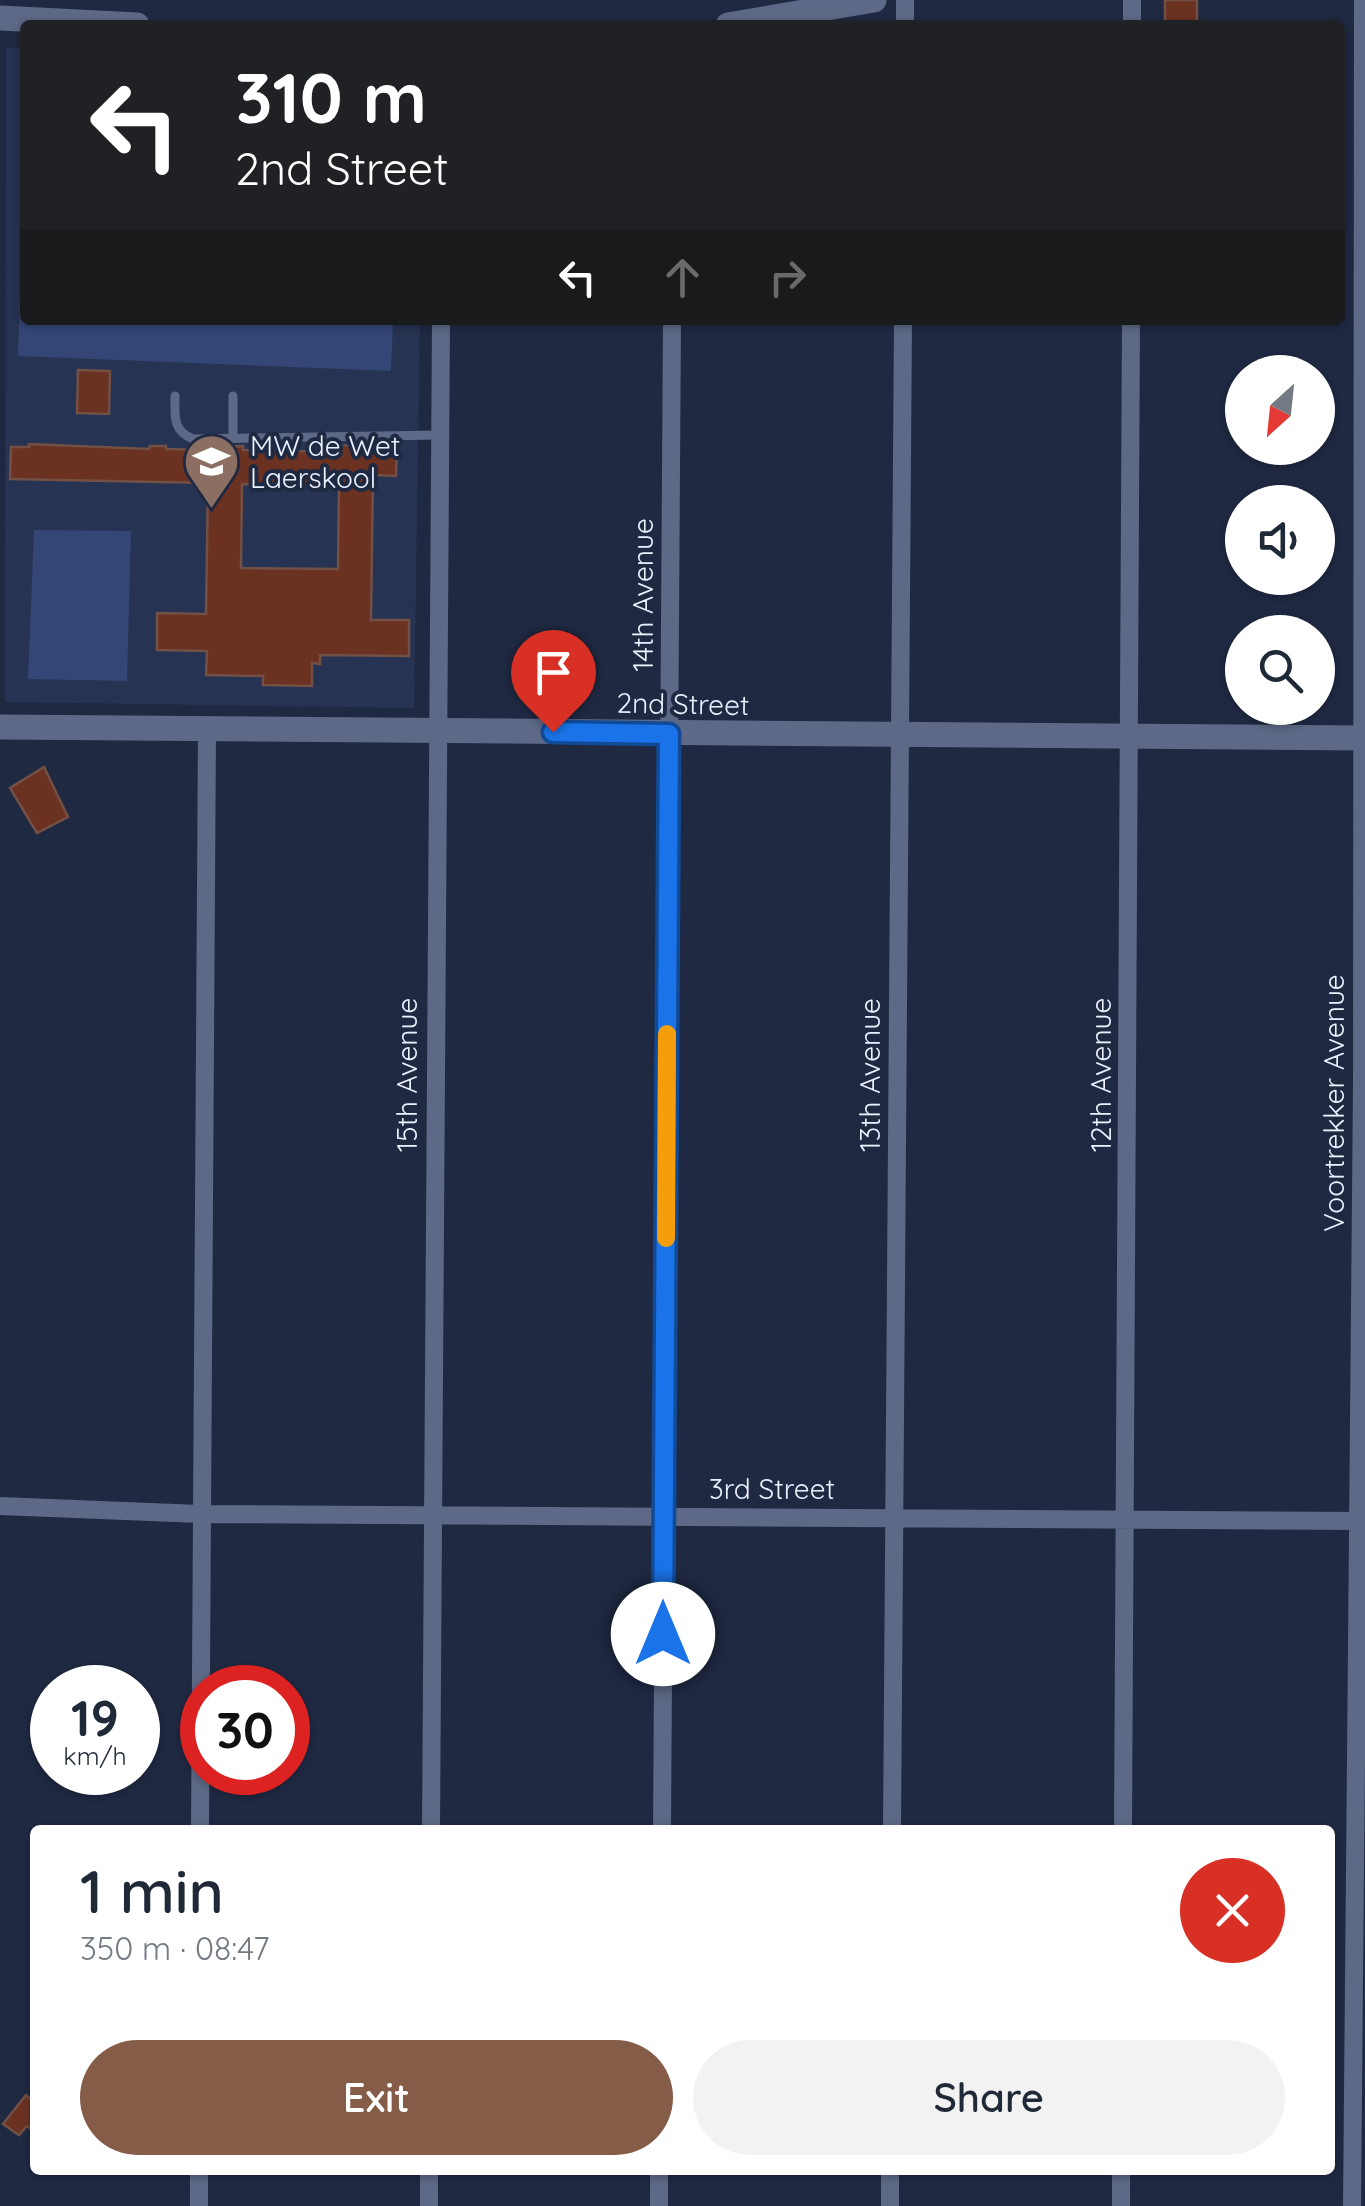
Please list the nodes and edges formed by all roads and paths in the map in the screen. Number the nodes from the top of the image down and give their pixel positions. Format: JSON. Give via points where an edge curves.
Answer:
{"nodes":[{"id":1,"x":874,"y":0,"type":"edge"},
{"id":2,"x":1363,"y":0,"type":"edge"},
{"id":3,"x":0,"y":18,"type":"edge"},
{"id":4,"x":39,"y":20,"type":"edge"},
{"id":5,"x":757,"y":20,"type":"edge"},
{"id":6,"x":441,"y":325,"type":"edge"},
{"id":7,"x":672,"y":325,"type":"edge"},
{"id":8,"x":903,"y":325,"type":"edge"},
{"id":9,"x":1132,"y":325,"type":"edge"},
{"id":10,"x":175,"y":396,"type":"dead end"},
{"id":11,"x":233,"y":396,"type":"dead end"},
{"id":12,"x":440,"y":435,"type":"junction"},
{"id":13,"x":233,"y":438,"type":"junction"},
{"id":14,"x":0,"y":727,"type":"edge"},
{"id":15,"x":206,"y":729,"type":"junction"},
{"id":16,"x":436,"y":730,"type":"junction"},
{"id":17,"x":669,"y":734,"type":"junction"},
{"id":18,"x":900,"y":735,"type":"junction"},
{"id":19,"x":1130,"y":736,"type":"junction"},
{"id":20,"x":1363,"y":738,"type":"edge"},
{"id":21,"x":1364,"y":1084,"type":"edge"},
{"id":22,"x":0,"y":1506,"type":"edge"},
{"id":23,"x":200,"y":1514,"type":"junction"},
{"id":24,"x":433,"y":1514,"type":"junction"},
{"id":25,"x":664,"y":1516,"type":"junction"},
{"id":26,"x":894,"y":1517,"type":"junction"},
{"id":27,"x":1125,"y":1517,"type":"junction"},
{"id":28,"x":1362,"y":1521,"type":"edge"},
{"id":29,"x":1361,"y":1686,"type":"edge"},
{"id":30,"x":200,"y":1825,"type":"edge"},
{"id":31,"x":431,"y":1825,"type":"edge"},
{"id":32,"x":662,"y":1825,"type":"edge"},
{"id":33,"x":892,"y":1825,"type":"edge"},
{"id":34,"x":1123,"y":1825,"type":"edge"},
{"id":35,"x":199,"y":2175,"type":"edge"},
{"id":36,"x":429,"y":2175,"type":"edge"},
{"id":37,"x":659,"y":2175,"type":"edge"},
{"id":38,"x":890,"y":2175,"type":"edge"},
{"id":39,"x":1121,"y":2175,"type":"edge"},
{"id":40,"x":199,"y":2206,"type":"edge"},
{"id":41,"x":428,"y":2206,"type":"edge"},
{"id":42,"x":659,"y":2206,"type":"edge"},
{"id":43,"x":890,"y":2206,"type":"edge"},
{"id":44,"x":1121,"y":2206,"type":"edge"},
{"id":45,"x":1352,"y":2206,"type":"edge"}],
"edges":[{"from":1,"to":5,"type":"main road"},
{"from":2,"to":20,"type":"street","name":"Voortrekker Avenue"},
{"from":3,"to":4,"type":"main road"},
{"from":6,"to":12,"type":"street","name":"15th Avenue"},
{"from":7,"to":17,"type":"street","name":"14th Avenue"},
{"from":8,"to":18,"type":"street","name":"13th Avenue"},
{"from":9,"to":19,"type":"street","name":"12th Avenue"},
{"from":10,"to":13,"type":"lane","via":[[183,435]]},
{"from":11,"to":13,"type":"lane"},
{"from":12,"to":13,"type":"lane"},
{"from":12,"to":16,"type":"street","name":"15th Avenue"},
{"from":14,"to":15,"type":"main road","name":"2nd Street"},
{"from":15,"to":16,"type":"main road","name":"2nd Street"},
{"from":15,"to":23,"type":"street"},
{"from":16,"to":17,"type":"main road","name":"2nd Street"},
{"from":16,"to":24,"type":"street","name":"15th Avenue"},
{"from":17,"to":18,"type":"main road","name":"2nd Street"},
{"from":17,"to":25,"type":"street","name":"14th Avenue"},
{"from":18,"to":19,"type":"main road","name":"2nd Street"},
{"from":18,"to":26,"type":"street","name":"13th Avenue"},
{"from":19,"to":20,"type":"main road","name":"2nd Street"},
{"from":19,"to":27,"type":"street","name":"12th Avenue"},
{"from":20,"to":21,"type":"street","name":"Voortrekker Avenue"},
{"from":21,"to":28,"type":"street","name":"Voortrekker Avenue"},
{"from":22,"to":23,"type":"street","name":"3rd Street"},
{"from":23,"to":24,"type":"street","name":"3rd Street"},
{"from":23,"to":30,"type":"street"},
{"from":24,"to":25,"type":"street","name":"3rd Street"},
{"from":24,"to":31,"type":"street","name":"15th Avenue"},
{"from":25,"to":26,"type":"street","name":"3rd Street"},
{"from":25,"to":32,"type":"street","name":"14th Avenue"},
{"from":26,"to":27,"type":"street","name":"3rd Street"},
{"from":26,"to":33,"type":"street","name":"13th Avenue"},
{"from":27,"to":28,"type":"street","name":"3rd Street"},
{"from":27,"to":34,"type":"street","name":"12th Avenue"},
{"from":28,"to":29,"type":"street","name":"Voortrekker Avenue"},
{"from":29,"to":45,"type":"street","name":"Voortrekker Avenue"},
{"from":35,"to":40,"type":"street"},
{"from":36,"to":41,"type":"street"},
{"from":37,"to":42,"type":"street"},
{"from":38,"to":43,"type":"street"},
{"from":39,"to":44,"type":"street"}]}
